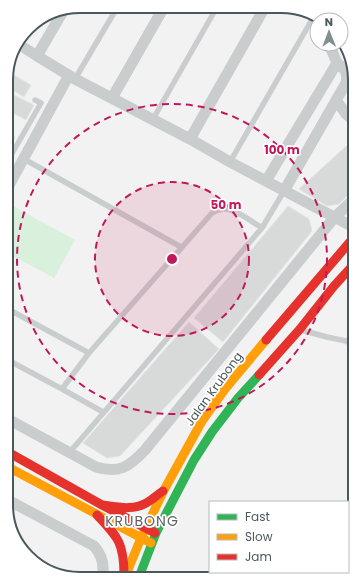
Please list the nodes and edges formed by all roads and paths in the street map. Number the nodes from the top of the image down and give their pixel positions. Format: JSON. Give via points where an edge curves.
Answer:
{"nodes":[{"id":1,"x":113,"y":13,"type":"edge"},
{"id":2,"x":160,"y":13,"type":"edge"},
{"id":3,"x":214,"y":13,"type":"edge"},
{"id":4,"x":262,"y":13,"type":"edge"},
{"id":5,"x":60,"y":16,"type":"edge"},
{"id":6,"x":309,"y":25,"type":"edge"},
{"id":7,"x":22,"y":46,"type":"edge"},
{"id":8,"x":332,"y":52,"type":"edge"},
{"id":9,"x":37,"y":56,"type":"junction"},
{"id":10,"x":337,"y":63,"type":"junction"},
{"id":11,"x":72,"y":77,"type":"junction"},
{"id":12,"x":112,"y":98,"type":"junction"},
{"id":13,"x":35,"y":100,"type":"dead end"},
{"id":14,"x":336,"y":100,"type":"junction"},
{"id":15,"x":348,"y":116,"type":"edge"},
{"id":16,"x":153,"y":119,"type":"junction"},
{"id":17,"x":190,"y":139,"type":"junction"},
{"id":18,"x":13,"y":152,"type":"edge"},
{"id":19,"x":24,"y":159,"type":"junction"},
{"id":20,"x":230,"y":162,"type":"junction"},
{"id":21,"x":13,"y":179,"type":"edge"},
{"id":22,"x":266,"y":181,"type":"junction"},
{"id":23,"x":284,"y":191,"type":"junction"},
{"id":24,"x":348,"y":205,"type":"edge"},
{"id":25,"x":334,"y":218,"type":"junction"},
{"id":26,"x":348,"y":225,"type":"edge"},
{"id":27,"x":262,"y":228,"type":"junction"},
{"id":28,"x":348,"y":244,"type":"edge"},
{"id":29,"x":181,"y":247,"type":"junction"},
{"id":30,"x":348,"y":271,"type":"edge"},
{"id":31,"x":13,"y":312,"type":"edge"},
{"id":32,"x":300,"y":329,"type":"junction"},
{"id":33,"x":346,"y":341,"type":"edge"},
{"id":34,"x":89,"y":353,"type":"junction"},
{"id":35,"x":13,"y":364,"type":"edge"},
{"id":36,"x":62,"y":389,"type":"junction"},
{"id":37,"x":103,"y":412,"type":"junction"},
{"id":38,"x":13,"y":422,"type":"edge"},
{"id":39,"x":69,"y":453,"type":"junction"},
{"id":40,"x":13,"y":455,"type":"edge"},
{"id":41,"x":13,"y":470,"type":"edge"},
{"id":42,"x":164,"y":490,"type":"junction"},
{"id":43,"x":13,"y":503,"type":"edge"},
{"id":44,"x":102,"y":504,"type":"junction"},
{"id":45,"x":97,"y":515,"type":"junction"},
{"id":46,"x":146,"y":528,"type":"junction"},
{"id":47,"x":156,"y":533,"type":"junction"},
{"id":48,"x":141,"y":538,"type":"junction"},
{"id":49,"x":152,"y":543,"type":"junction"},
{"id":50,"x":102,"y":572,"type":"edge"},
{"id":51,"x":125,"y":572,"type":"edge"},
{"id":52,"x":127,"y":572,"type":"edge"},
{"id":53,"x":141,"y":572,"type":"edge"}],
"edges":[{"from":1,"to":11,"type":"lane"},
{"from":2,"to":12,"type":"street"},
{"from":3,"to":16,"type":"lane"},
{"from":4,"to":17,"type":"street"},
{"from":5,"to":9,"type":"street"},
{"from":6,"to":20,"type":"lane"},
{"from":7,"to":9,"type":"street"},
{"from":8,"to":10,"type":"street"},
{"from":9,"to":11,"type":"street"},
{"from":10,"to":14,"type":"street","via":[[344,68],[347,75],[346,83]]},
{"from":10,"to":22,"type":"street"},
{"from":11,"to":12,"type":"street"},
{"from":11,"to":19,"type":"street"},
{"from":12,"to":16,"type":"street"},
{"from":13,"to":18,"type":"lane","via":[[41,103]]},
{"from":14,"to":15,"type":"street"},
{"from":14,"to":23,"type":"street"},
{"from":16,"to":17,"type":"street"},
{"from":17,"to":20,"type":"street"},
{"from":19,"to":21,"type":"street"},
{"from":19,"to":29,"type":"lane"},
{"from":20,"to":22,"type":"street"},
{"from":22,"to":23,"type":"street"},
{"from":23,"to":25,"type":"street"},
{"from":23,"to":27,"type":"lane"},
{"from":24,"to":25,"type":"street"},
{"from":25,"to":26,"type":"street"},
{"from":25,"to":39,"type":"street","via":[[160,432],[128,466],[105,470]]},
{"from":27,"to":29,"type":"lane","via":[[230,209],[223,208],[212,213]]},
{"from":27,"to":37,"type":"lane"},
{"from":28,"to":42,"type":"main road","name":"Jalan Krubong","via":[[225,389],[202,421]]},
{"from":29,"to":34,"type":"lane"},
{"from":30,"to":32,"type":"main road","name":"Jalan Krubong"},
{"from":31,"to":34,"type":"lane"},
{"from":32,"to":33,"type":"lane"},
{"from":32,"to":47,"type":"main road","name":"Jalan Krubong","via":[[238,398],[212,432],[194,460]]},
{"from":34,"to":36,"type":"lane"},
{"from":35,"to":36,"type":"lane"},
{"from":36,"to":37,"type":"lane"},
{"from":37,"to":39,"type":"lane"},
{"from":38,"to":39,"type":"street"},
{"from":40,"to":44,"type":"main road"},
{"from":41,"to":45,"type":"main road"},
{"from":42,"to":44,"type":"main road","via":[[146,503],[134,507]]},
{"from":42,"to":46,"type":"main road","name":"Jalan Krubong"},
{"from":43,"to":50,"type":"street","via":[[94,546],[101,557]]},
{"from":44,"to":46,"type":"main road"},
{"from":45,"to":48,"type":"main road"},
{"from":45,"to":51,"type":"main road","via":[[116,535],[123,548]]},
{"from":46,"to":47,"type":"main road"},
{"from":46,"to":48,"type":"main road","name":"Jalan Krubong"},
{"from":47,"to":49,"type":"main road","name":"Jalan Krubong"},
{"from":48,"to":49,"type":"main road"},
{"from":48,"to":52,"type":"main road","name":"Jalan Krubong"},
{"from":49,"to":53,"type":"main road","name":"Jalan Krubong"}]}
